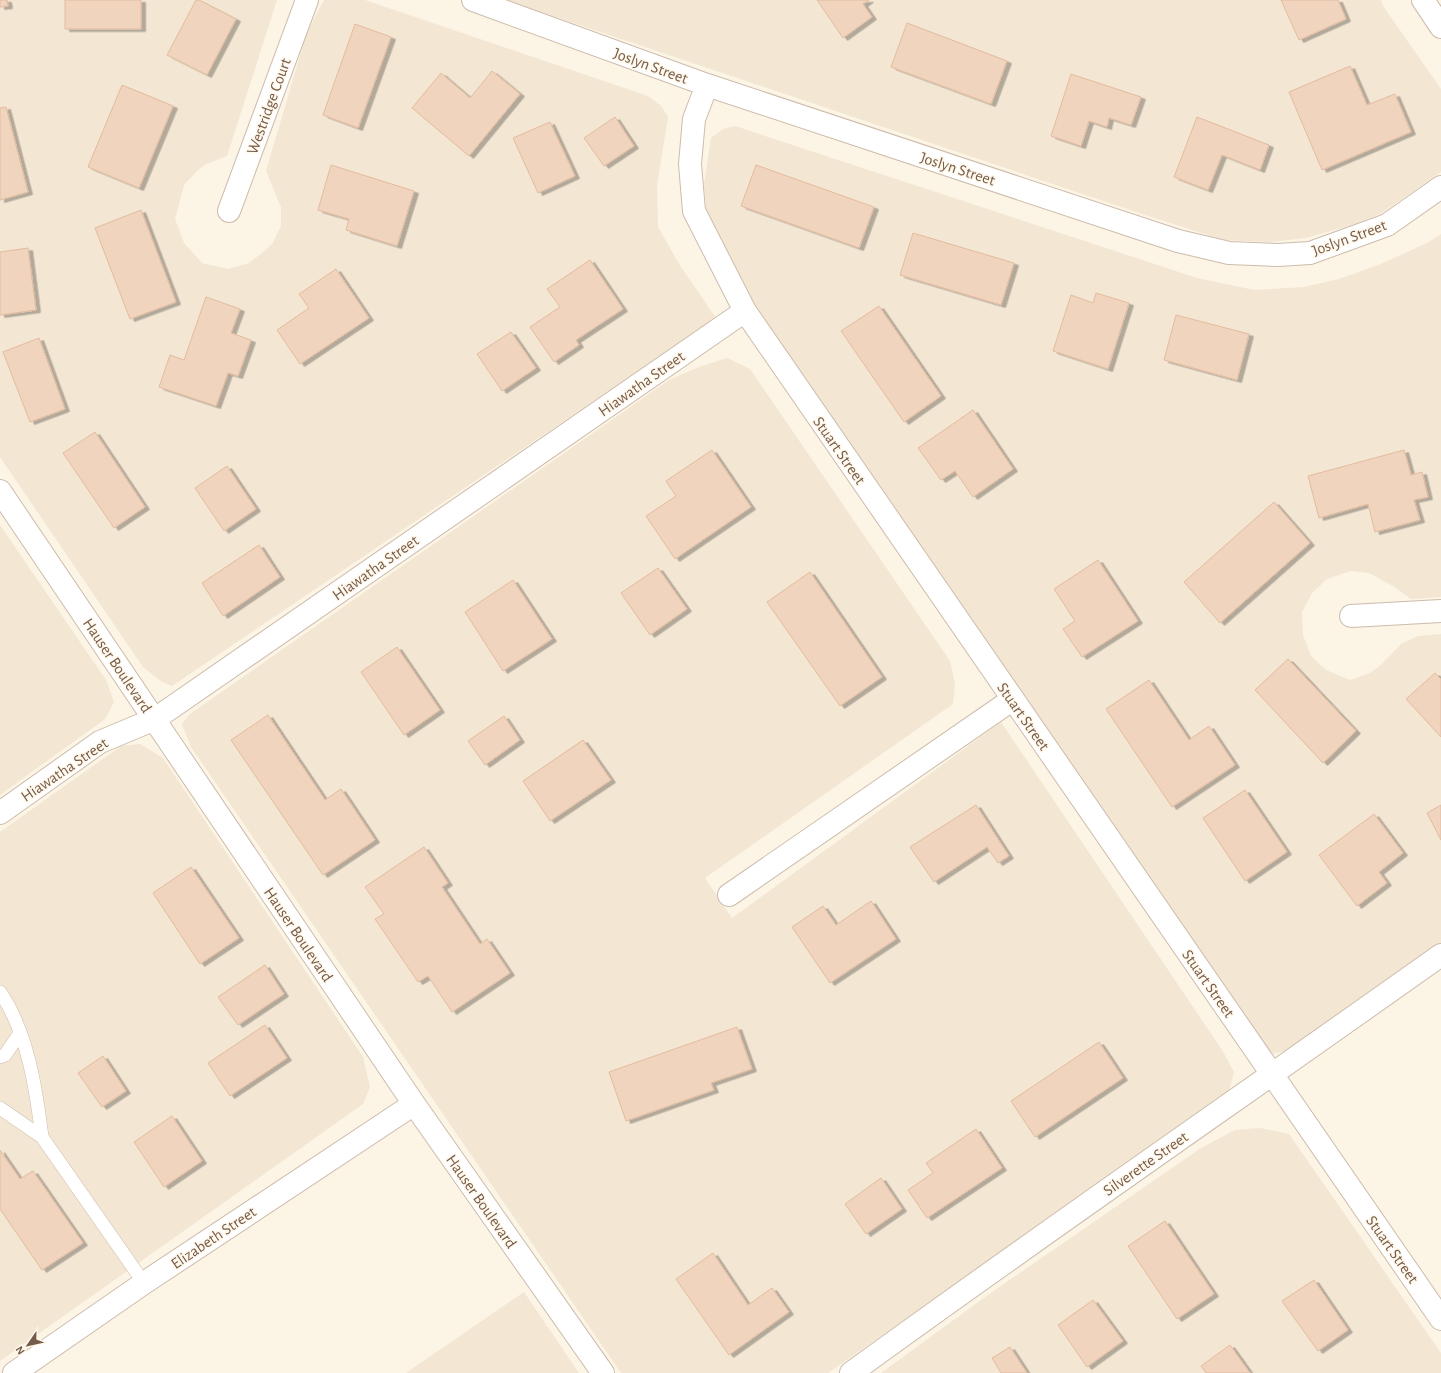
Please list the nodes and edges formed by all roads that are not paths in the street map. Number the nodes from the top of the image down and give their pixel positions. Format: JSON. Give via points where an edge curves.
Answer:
{"nodes":[{"id":1,"x":307,"y":0,"type":"edge"},
{"id":2,"x":473,"y":0,"type":"edge"},
{"id":3,"x":1423,"y":0,"type":"edge"},
{"id":4,"x":1441,"y":27,"type":"edge"},
{"id":5,"x":707,"y":85,"type":"junction"},
{"id":6,"x":1441,"y":187,"type":"edge"},
{"id":7,"x":229,"y":211,"type":"dead end"},
{"id":8,"x":745,"y":311,"type":"junction"},
{"id":9,"x":0,"y":491,"type":"edge"},
{"id":10,"x":1441,"y":611,"type":"edge"},
{"id":11,"x":1351,"y":616,"type":"dead end"},
{"id":12,"x":1013,"y":699,"type":"junction"},
{"id":13,"x":155,"y":720,"type":"junction"},
{"id":14,"x":0,"y":813,"type":"edge"},
{"id":15,"x":729,"y":895,"type":"dead end"},
{"id":16,"x":1441,"y":955,"type":"edge"},
{"id":17,"x":0,"y":992,"type":"edge"},
{"id":18,"x":20,"y":1033,"type":"junction"},
{"id":19,"x":0,"y":1057,"type":"edge"},
{"id":20,"x":1272,"y":1075,"type":"junction"},
{"id":21,"x":414,"y":1104,"type":"junction"},
{"id":22,"x":0,"y":1108,"type":"edge"},
{"id":23,"x":42,"y":1137,"type":"junction"},
{"id":24,"x":144,"y":1283,"type":"junction"},
{"id":25,"x":1441,"y":1319,"type":"edge"},
{"id":26,"x":14,"y":1373,"type":"edge"},
{"id":27,"x":603,"y":1373,"type":"edge"},
{"id":28,"x":851,"y":1373,"type":"edge"}],
"edges":[{"from":1,"to":7,"type":"street","name":"Westridge Court"},
{"from":2,"to":5,"type":"street","name":"Joslyn Street"},
{"from":3,"to":4,"type":"street"},
{"from":5,"to":6,"type":"street","name":"Joslyn Street","via":[[1178,241],[1229,253],[1310,253],[1387,225]]},
{"from":5,"to":8,"type":"street","name":"Stuart Street","via":[[694,118],[690,164],[694,210]]},
{"from":8,"to":12,"type":"street","name":"Stuart Street"},
{"from":8,"to":13,"type":"street","name":"Hiawatha Street"},
{"from":9,"to":13,"type":"street","name":"Hauser Boulevard"},
{"from":10,"to":11,"type":"street"},
{"from":12,"to":15,"type":"street"},
{"from":12,"to":20,"type":"street","name":"Stuart Street"},
{"from":13,"to":14,"type":"street","name":"Hiawatha Street","via":[[100,742]]},
{"from":13,"to":21,"type":"street","name":"Hauser Boulevard"},
{"from":16,"to":20,"type":"street","name":"Silverette Street"},
{"from":17,"to":18,"type":"lane","via":[[9,1005]]},
{"from":18,"to":19,"type":"lane"},
{"from":18,"to":23,"type":"lane","via":[[37,1098]]},
{"from":20,"to":25,"type":"street","name":"Stuart Street"},
{"from":20,"to":28,"type":"street","name":"Silverette Street"},
{"from":21,"to":24,"type":"street","name":"Elizabeth Street"},
{"from":21,"to":27,"type":"street","name":"Hauser Boulevard"},
{"from":22,"to":23,"type":"lane"},
{"from":23,"to":24,"type":"lane"},
{"from":24,"to":26,"type":"street","name":"Elizabeth Street"}]}
